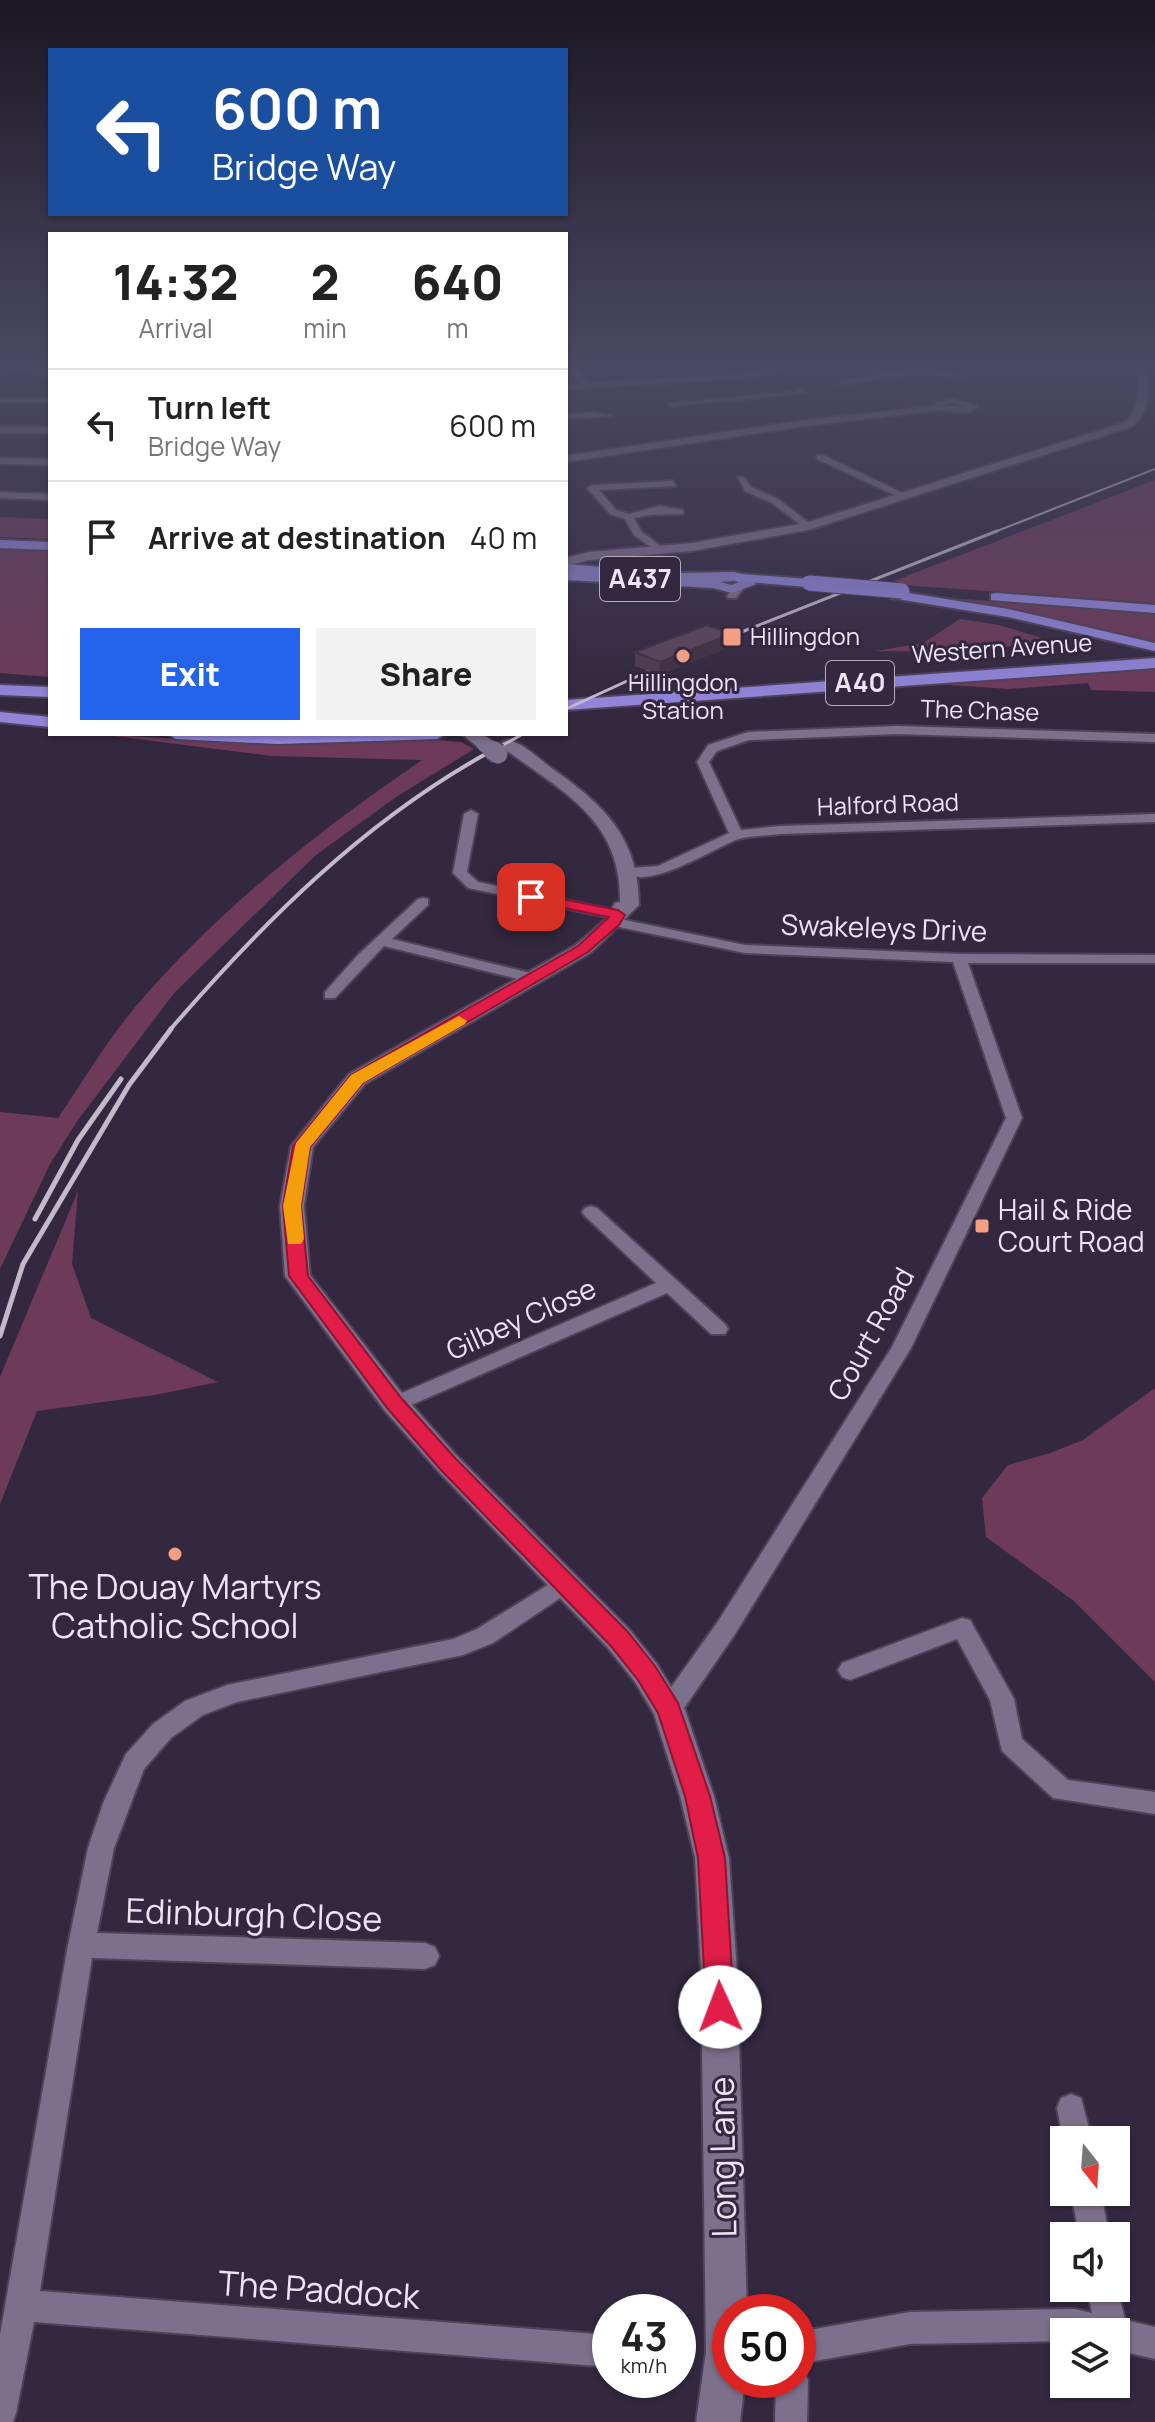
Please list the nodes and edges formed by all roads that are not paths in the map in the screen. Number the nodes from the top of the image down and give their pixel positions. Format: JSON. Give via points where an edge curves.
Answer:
{"nodes":[{"id":1,"x":857,"y":474,"type":"edge"},
{"id":2,"x":976,"y":474,"type":"edge"},
{"id":3,"x":741,"y":479,"type":"dead end"},
{"id":4,"x":673,"y":484,"type":"dead end"},
{"id":5,"x":0,"y":495,"type":"edge"},
{"id":6,"x":48,"y":497,"type":"edge"},
{"id":7,"x":906,"y":497,"type":"junction"},
{"id":8,"x":680,"y":512,"type":"dead end"},
{"id":9,"x":625,"y":516,"type":"junction"},
{"id":10,"x":602,"y":517,"type":"dead end"},
{"id":11,"x":808,"y":526,"type":"junction"},
{"id":12,"x":0,"y":544,"type":"edge"},
{"id":13,"x":48,"y":546,"type":"edge"},
{"id":14,"x":660,"y":551,"type":"junction"},
{"id":15,"x":572,"y":565,"type":"edge"},
{"id":16,"x":568,"y":576,"type":"edge"},
{"id":17,"x":729,"y":587,"type":"junction"},
{"id":18,"x":899,"y":593,"type":"junction"},
{"id":19,"x":1155,"y":609,"type":"edge"},
{"id":20,"x":1155,"y":648,"type":"edge"},
{"id":21,"x":1155,"y":663,"type":"edge"},
{"id":22,"x":0,"y":690,"type":"edge"},
{"id":23,"x":568,"y":691,"type":"edge"},
{"id":24,"x":48,"y":692,"type":"edge"},
{"id":25,"x":0,"y":704,"type":"edge"},
{"id":26,"x":568,"y":705,"type":"edge"},
{"id":27,"x":48,"y":707,"type":"edge"},
{"id":28,"x":0,"y":717,"type":"edge"},
{"id":29,"x":48,"y":722,"type":"edge"},
{"id":30,"x":236,"y":736,"type":"edge"},
{"id":31,"x":393,"y":736,"type":"edge"},
{"id":32,"x":482,"y":737,"type":"edge"},
{"id":33,"x":1155,"y":738,"type":"edge"},
{"id":34,"x":505,"y":750,"type":"junction"},
{"id":35,"x":471,"y":814,"type":"dead end"},
{"id":36,"x":1155,"y":818,"type":"edge"},
{"id":37,"x":736,"y":835,"type":"junction"},
{"id":38,"x":631,"y":872,"type":"junction"},
{"id":39,"x":423,"y":902,"type":"dead end"},
{"id":40,"x":618,"y":915,"type":"junction"},
{"id":41,"x":382,"y":941,"type":"junction"},
{"id":42,"x":959,"y":958,"type":"junction"},
{"id":43,"x":1155,"y":959,"type":"edge"},
{"id":44,"x":534,"y":978,"type":"junction"},
{"id":45,"x":330,"y":995,"type":"dead end"},
{"id":46,"x":591,"y":1212,"type":"dead end"},
{"id":47,"x":670,"y":1284,"type":"junction"},
{"id":48,"x":718,"y":1329,"type":"dead end"},
{"id":49,"x":395,"y":1404,"type":"junction"},
{"id":50,"x":567,"y":1582,"type":"junction"},
{"id":51,"x":850,"y":1670,"type":"dead end"},
{"id":52,"x":669,"y":1710,"type":"junction"},
{"id":53,"x":1155,"y":1803,"type":"edge"},
{"id":54,"x":81,"y":1945,"type":"junction"},
{"id":55,"x":425,"y":1956,"type":"dead end"},
{"id":56,"x":1071,"y":2108,"type":"dead end"},
{"id":57,"x":1074,"y":2126,"type":"edge"},
{"id":58,"x":727,"y":2294,"type":"edge"},
{"id":59,"x":22,"y":2305,"type":"junction"},
{"id":60,"x":1050,"y":2325,"type":"edge"},
{"id":61,"x":1130,"y":2337,"type":"edge"},
{"id":62,"x":1155,"y":2343,"type":"edge"},
{"id":63,"x":816,"y":2345,"type":"edge"},
{"id":64,"x":592,"y":2350,"type":"edge"},
{"id":65,"x":722,"y":2398,"type":"edge"},
{"id":66,"x":792,"y":2398,"type":"edge"},
{"id":67,"x":0,"y":2413,"type":"edge"},
{"id":68,"x":718,"y":2422,"type":"edge"},
{"id":69,"x":791,"y":2422,"type":"edge"}],
"edges":[{"from":1,"to":7,"type":"street"},
{"from":2,"to":7,"type":"street"},
{"from":3,"to":11,"type":"street","via":[[748,489]]},
{"from":4,"to":9,"type":"street","via":[[592,488],[613,512]]},
{"from":5,"to":6,"type":"street"},
{"from":7,"to":11,"type":"street"},
{"from":8,"to":9,"type":"street","via":[[660,509]]},
{"from":9,"to":10,"type":"street"},
{"from":9,"to":14,"type":"street"},
{"from":11,"to":14,"type":"street"},
{"from":12,"to":13,"type":"highway"},
{"from":14,"to":15,"type":"street"},
{"from":15,"to":17,"type":"main road","number":"A437"},
{"from":16,"to":17,"type":"main road","number":"A437"},
{"from":17,"to":18,"type":"highway","bridge":true,"via":[[807,585]]},
{"from":18,"to":19,"type":"highway"},
{"from":18,"to":20,"type":"highway"},
{"from":20,"to":23,"type":"highway","name":"Western Avenue","number":"A40"},
{"from":21,"to":26,"type":"highway","name":"Western Avenue","number":"A40"},
{"from":22,"to":24,"type":"highway"},
{"from":25,"to":27,"type":"highway"},
{"from":28,"to":29,"type":"highway"},
{"from":30,"to":31,"type":"highway"},
{"from":32,"to":34,"type":"main road","bridge":true},
{"from":33,"to":37,"type":"street","name":"The Chase","via":[[897,730],[748,736],[712,748],[703,762]]},
{"from":34,"to":38,"type":"main road","via":[[594,810],[621,845]]},
{"from":34,"to":40,"type":"main road","via":[[594,830],[612,862]]},
{"from":35,"to":40,"type":"street","name":"Swakeleys Drive","via":[[460,873],[473,885]]},
{"from":36,"to":37,"type":"street","name":"Halford Road"},
{"from":37,"to":38,"type":"street","name":"Halford Road","via":[[661,870]]},
{"from":38,"to":40,"type":"main road","via":[[629,905]]},
{"from":39,"to":41,"type":"street"},
{"from":40,"to":42,"type":"street","name":"Swakeleys Drive","via":[[745,949]]},
{"from":40,"to":44,"type":"main road","name":"Long Lane","via":[[583,949]]},
{"from":41,"to":44,"type":"street"},
{"from":41,"to":45,"type":"street"},
{"from":42,"to":43,"type":"street","name":"Swakeleys Drive"},
{"from":42,"to":52,"type":"street","name":"Court Road","via":[[1014,1118],[901,1348],[727,1627]]},
{"from":44,"to":49,"type":"main road","name":"Long Lane","via":[[357,1079],[302,1146],[292,1206],[298,1276]]},
{"from":46,"to":47,"type":"street"},
{"from":47,"to":48,"type":"street"},
{"from":47,"to":49,"type":"street","name":"Gilbey Close"},
{"from":49,"to":50,"type":"main road","name":"Long Lane"},
{"from":50,"to":52,"type":"main road","name":"Long Lane","via":[[646,1673]]},
{"from":50,"to":54,"type":"street","via":[[485,1636],[455,1648],[235,1692],[194,1708],[162,1731],[135,1762],[117,1801],[101,1848]]},
{"from":51,"to":53,"type":"street","via":[[962,1627],[1002,1699],[1011,1744],[1062,1790]]},
{"from":52,"to":58,"type":"main road","name":"Long Lane","via":[[712,1858]]},
{"from":54,"to":55,"type":"street","name":"Edinburgh Close"},
{"from":54,"to":59,"type":"street"},
{"from":56,"to":57,"type":"street"},
{"from":59,"to":64,"type":"street","name":"The Paddock"},
{"from":59,"to":67,"type":"street"},
{"from":60,"to":63,"type":"street","via":[[910,2328]]},
{"from":61,"to":62,"type":"street"},
{"from":65,"to":68,"type":"main road","name":"Long Lane"},
{"from":66,"to":69,"type":"street"}]}
